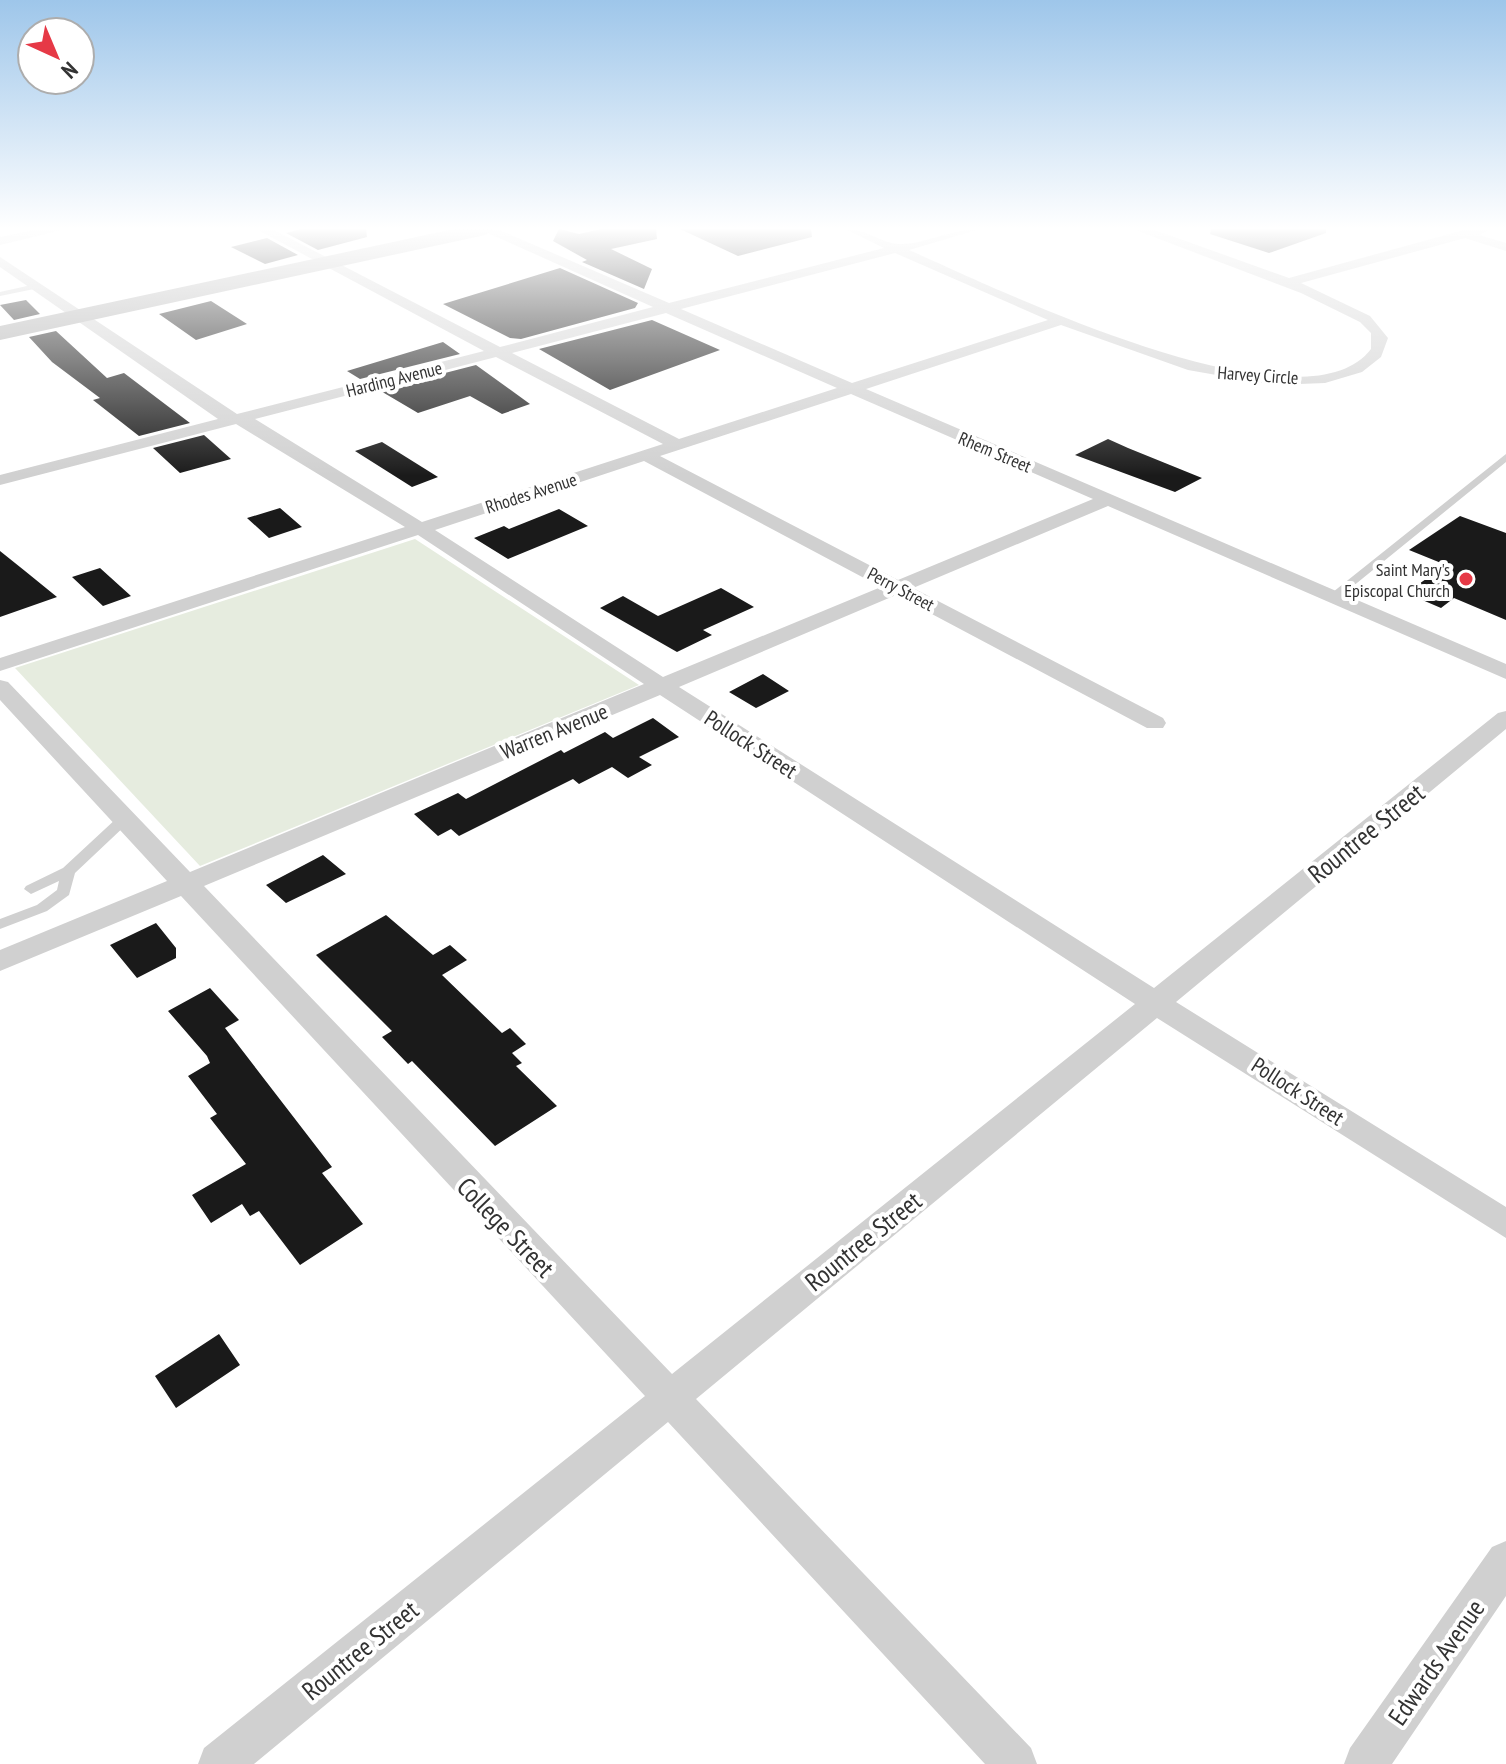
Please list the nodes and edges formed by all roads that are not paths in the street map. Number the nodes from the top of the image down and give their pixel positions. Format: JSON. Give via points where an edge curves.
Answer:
{"nodes":[{"id":1,"x":73,"y":311,"type":"edge"},
{"id":2,"x":102,"y":311,"type":"edge"},
{"id":3,"x":418,"y":311,"type":"edge"},
{"id":4,"x":657,"y":311,"type":"edge"},
{"id":5,"x":671,"y":311,"type":"edge"},
{"id":6,"x":1041,"y":311,"type":"edge"},
{"id":7,"x":1347,"y":311,"type":"edge"},
{"id":8,"x":80,"y":316,"type":"junction"},
{"id":9,"x":1061,"y":320,"type":"junction"},
{"id":10,"x":0,"y":333,"type":"edge"},
{"id":11,"x":497,"y":353,"type":"junction"},
{"id":12,"x":848,"y":389,"type":"junction"},
{"id":13,"x":237,"y":420,"type":"junction"},
{"id":14,"x":678,"y":445,"type":"junction"},
{"id":15,"x":647,"y":456,"type":"junction"},
{"id":16,"x":1506,"y":457,"type":"edge"},
{"id":17,"x":0,"y":480,"type":"edge"},
{"id":18,"x":1107,"y":500,"type":"junction"},
{"id":19,"x":419,"y":528,"type":"junction"},
{"id":20,"x":900,"y":588,"type":"junction"},
{"id":21,"x":1332,"y":598,"type":"junction"},
{"id":22,"x":0,"y":665,"type":"edge"},
{"id":23,"x":1506,"y":672,"type":"edge"},
{"id":24,"x":0,"y":687,"type":"edge"},
{"id":25,"x":662,"y":687,"type":"junction"},
{"id":26,"x":1506,"y":718,"type":"edge"},
{"id":27,"x":1155,"y":723,"type":"dead end"},
{"id":28,"x":123,"y":820,"type":"junction"},
{"id":29,"x":68,"y":871,"type":"junction"},
{"id":30,"x":183,"y":884,"type":"junction"},
{"id":31,"x":31,"y":889,"type":"dead end"},
{"id":32,"x":0,"y":924,"type":"edge"},
{"id":33,"x":0,"y":961,"type":"edge"},
{"id":34,"x":1159,"y":1003,"type":"junction"},
{"id":35,"x":1506,"y":1224,"type":"edge"},
{"id":36,"x":669,"y":1398,"type":"junction"},
{"id":37,"x":1506,"y":1561,"type":"edge"},
{"id":38,"x":220,"y":1764,"type":"edge"},
{"id":39,"x":1015,"y":1764,"type":"edge"},
{"id":40,"x":1366,"y":1764,"type":"edge"}],
"edges":[{"from":1,"to":8,"type":"street","name":"Pollock Street"},
{"from":2,"to":8,"type":"main road"},
{"from":3,"to":11,"type":"street"},
{"from":4,"to":11,"type":"street","name":"Harding Avenue"},
{"from":5,"to":12,"type":"street","name":"Rhem Street"},
{"from":6,"to":9,"type":"street"},
{"from":7,"to":9,"type":"street","name":"Harvey Circle","via":[[1368,321],[1380,338],[1372,359],[1340,375],[1295,379],[1240,377],[1185,365]]},
{"from":8,"to":10,"type":"main road"},
{"from":8,"to":13,"type":"street","name":"Pollock Street"},
{"from":9,"to":12,"type":"street","name":"Rhodes Avenue"},
{"from":11,"to":13,"type":"street","name":"Harding Avenue"},
{"from":11,"to":14,"type":"street"},
{"from":12,"to":14,"type":"street","name":"Rhodes Avenue"},
{"from":12,"to":18,"type":"street","name":"Rhem Street"},
{"from":13,"to":17,"type":"street","name":"Harding Avenue"},
{"from":13,"to":19,"type":"street","name":"Pollock Street","via":[[252,424]]},
{"from":14,"to":15,"type":"street","name":"Rhodes Avenue"},
{"from":15,"to":19,"type":"street","name":"Rhodes Avenue"},
{"from":15,"to":20,"type":"street","name":"Perry Street"},
{"from":16,"to":21,"type":"lane"},
{"from":18,"to":20,"type":"street","name":"Warren Avenue"},
{"from":18,"to":21,"type":"street","name":"Rhem Street"},
{"from":19,"to":22,"type":"street","name":"Rhodes Avenue"},
{"from":19,"to":25,"type":"street","name":"Pollock Street"},
{"from":20,"to":25,"type":"street","name":"Warren Avenue"},
{"from":20,"to":27,"type":"street","name":"Perry Street"},
{"from":21,"to":23,"type":"street","name":"Rhem Street"},
{"from":24,"to":28,"type":"street","name":"College Street"},
{"from":25,"to":30,"type":"street","name":"Warren Avenue"},
{"from":25,"to":34,"type":"street","name":"Pollock Street"},
{"from":26,"to":34,"type":"street","name":"Rountree Street"},
{"from":28,"to":29,"type":"lane"},
{"from":28,"to":30,"type":"street","name":"College Street"},
{"from":29,"to":31,"type":"lane"},
{"from":29,"to":32,"type":"lane","via":[[64,892],[42,908]]},
{"from":30,"to":33,"type":"street","name":"Warren Avenue"},
{"from":30,"to":36,"type":"street","name":"College Street"},
{"from":34,"to":35,"type":"street","name":"Pollock Street"},
{"from":34,"to":36,"type":"street","name":"Rountree Street"},
{"from":36,"to":38,"type":"street","name":"Rountree Street"},
{"from":36,"to":39,"type":"street","name":"College Street"},
{"from":37,"to":40,"type":"street","name":"Edwards Avenue"}]}
